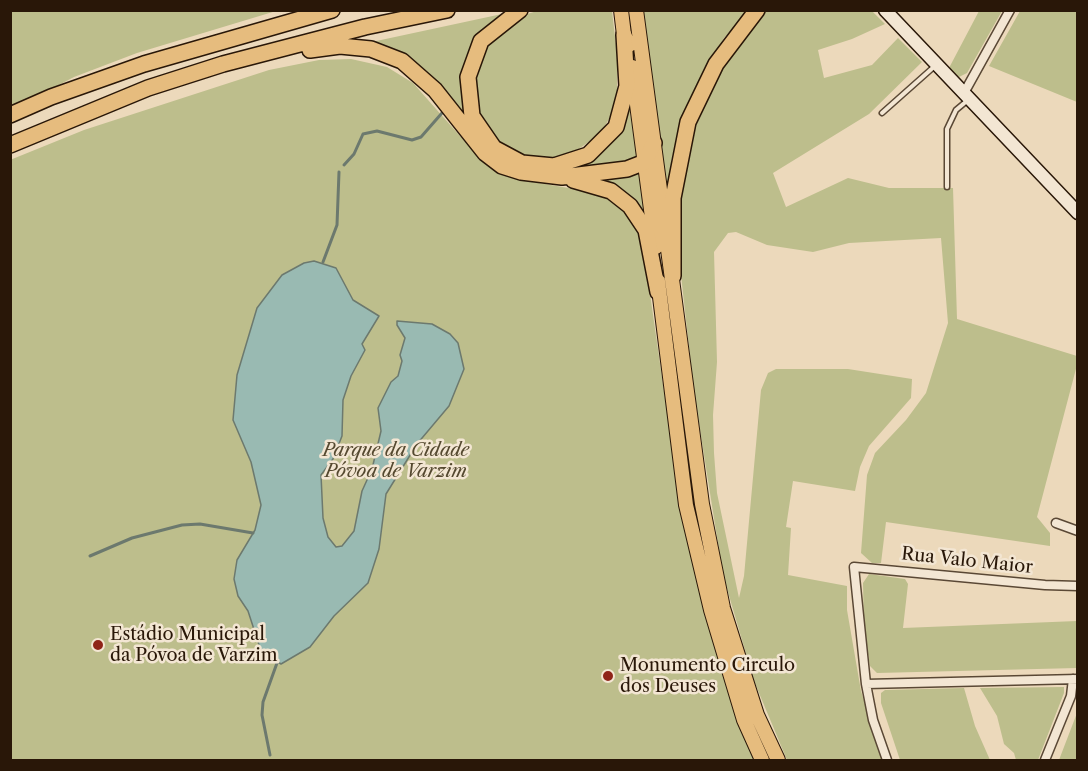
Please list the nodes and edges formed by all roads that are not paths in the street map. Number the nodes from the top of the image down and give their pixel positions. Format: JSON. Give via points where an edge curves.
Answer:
{"nodes":[{"id":1,"x":332,"y":10,"type":"edge"},
{"id":2,"x":447,"y":10,"type":"edge"},
{"id":3,"x":520,"y":10,"type":"edge"},
{"id":4,"x":621,"y":10,"type":"edge"},
{"id":5,"x":636,"y":10,"type":"edge"},
{"id":6,"x":757,"y":10,"type":"edge"},
{"id":7,"x":885,"y":10,"type":"edge"},
{"id":8,"x":1010,"y":10,"type":"edge"},
{"id":9,"x":311,"y":13,"type":"edge"},
{"id":10,"x":624,"y":35,"type":"junction"},
{"id":11,"x":289,"y":46,"type":"junction"},
{"id":12,"x":936,"y":64,"type":"junction"},
{"id":13,"x":966,"y":96,"type":"junction"},
{"id":14,"x":882,"y":113,"type":"dead end"},
{"id":15,"x":10,"y":115,"type":"edge"},
{"id":16,"x":654,"y":143,"type":"junction"},
{"id":17,"x":10,"y":145,"type":"edge"},
{"id":18,"x":645,"y":162,"type":"junction"},
{"id":19,"x":562,"y":177,"type":"junction"},
{"id":20,"x":947,"y":187,"type":"dead end"},
{"id":21,"x":1077,"y":213,"type":"edge"},
{"id":22,"x":673,"y":276,"type":"junction"},
{"id":23,"x":658,"y":292,"type":"junction"},
{"id":24,"x":1056,"y":523,"type":"dead end"},
{"id":25,"x":1077,"y":531,"type":"edge"},
{"id":26,"x":1077,"y":585,"type":"edge"},
{"id":27,"x":1075,"y":679,"type":"edge"},
{"id":28,"x":866,"y":684,"type":"junction"},
{"id":29,"x":762,"y":760,"type":"edge"},
{"id":30,"x":778,"y":760,"type":"edge"},
{"id":31,"x":887,"y":760,"type":"edge"},
{"id":32,"x":1045,"y":760,"type":"edge"}],
"edges":[{"from":1,"to":9,"type":"highway"},
{"from":2,"to":11,"type":"highway"},
{"from":3,"to":10,"type":"highway","via":[[481,41],[468,77],[472,116],[494,148],[522,163],[554,166],[588,155],[616,127],[627,86]]},
{"from":4,"to":10,"type":"main road"},
{"from":5,"to":16,"type":"main road"},
{"from":6,"to":22,"type":"highway","via":[[716,64],[688,122],[673,198]]},
{"from":7,"to":12,"type":"street"},
{"from":8,"to":13,"type":"street"},
{"from":9,"to":15,"type":"highway","via":[[144,64]]},
{"from":10,"to":18,"type":"main road","via":[[629,44]]},
{"from":11,"to":17,"type":"highway","via":[[148,88]]},
{"from":11,"to":19,"type":"highway","via":[[310,50],[340,46],[371,49],[402,61],[435,90],[485,153],[502,166]]},
{"from":12,"to":13,"type":"street"},
{"from":12,"to":14,"type":"lane"},
{"from":13,"to":20,"type":"lane","via":[[947,129]]},
{"from":13,"to":21,"type":"street"},
{"from":16,"to":18,"type":"highway"},
{"from":16,"to":22,"type":"main road"},
{"from":18,"to":19,"type":"highway","via":[[627,169]]},
{"from":18,"to":23,"type":"main road","via":[[658,260]]},
{"from":19,"to":23,"type":"highway","via":[[611,191],[630,206],[646,230]]},
{"from":22,"to":30,"type":"main road","via":[[702,504],[723,608],[758,715]]},
{"from":23,"to":29,"type":"main road","via":[[686,505],[711,610],[744,720]]},
{"from":24,"to":25,"type":"street"},
{"from":26,"to":28,"type":"street","name":"Rua Valo Maior","via":[[854,567]]},
{"from":27,"to":28,"type":"street"},
{"from":27,"to":32,"type":"street"},
{"from":28,"to":31,"type":"street"}]}
